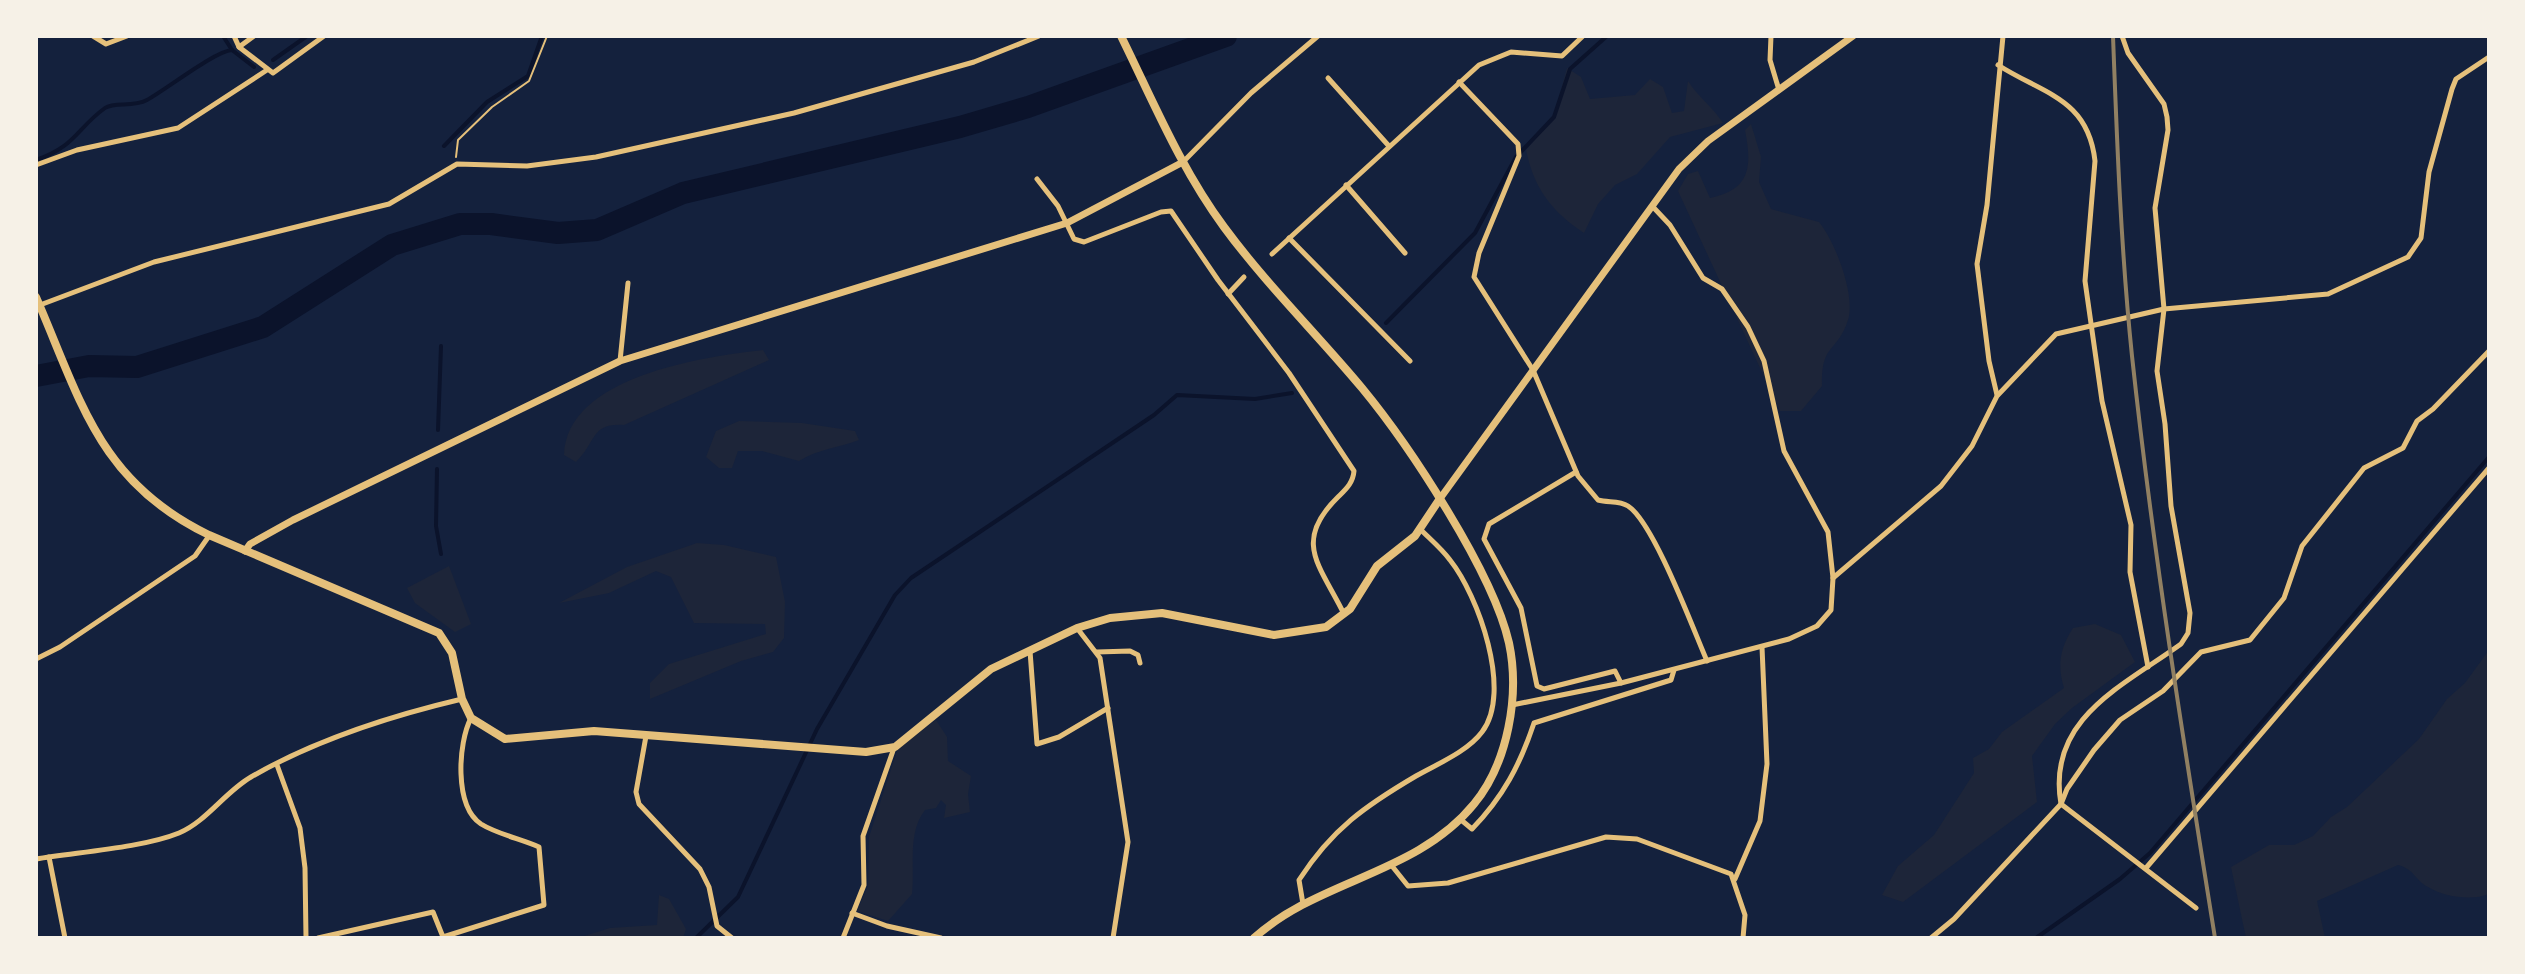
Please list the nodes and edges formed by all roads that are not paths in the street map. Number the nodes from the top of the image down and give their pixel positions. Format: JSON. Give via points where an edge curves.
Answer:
{"nodes":[{"id":1,"x":93,"y":36,"type":"edge"},
{"id":2,"x":127,"y":36,"type":"edge"},
{"id":3,"x":234,"y":36,"type":"edge"},
{"id":4,"x":254,"y":36,"type":"edge"},
{"id":5,"x":324,"y":36,"type":"edge"},
{"id":6,"x":1039,"y":36,"type":"edge"},
{"id":7,"x":1121,"y":36,"type":"edge"},
{"id":8,"x":1318,"y":36,"type":"edge"},
{"id":9,"x":1583,"y":36,"type":"edge"},
{"id":10,"x":1771,"y":36,"type":"edge"},
{"id":11,"x":1853,"y":36,"type":"edge"},
{"id":12,"x":2003,"y":36,"type":"edge"},
{"id":13,"x":2122,"y":36,"type":"edge"},
{"id":14,"x":239,"y":47,"type":"junction"},
{"id":15,"x":2489,"y":57,"type":"edge"},
{"id":16,"x":1998,"y":65,"type":"junction"},
{"id":17,"x":267,"y":70,"type":"junction"},
{"id":18,"x":1328,"y":78,"type":"dead end"},
{"id":19,"x":1459,"y":82,"type":"junction"},
{"id":20,"x":1780,"y":92,"type":"junction"},
{"id":21,"x":1388,"y":145,"type":"junction"},
{"id":22,"x":1183,"y":162,"type":"junction"},
{"id":23,"x":36,"y":165,"type":"edge"},
{"id":24,"x":1037,"y":179,"type":"dead end"},
{"id":25,"x":1346,"y":185,"type":"junction"},
{"id":26,"x":1654,"y":208,"type":"junction"},
{"id":27,"x":1067,"y":223,"type":"junction"},
{"id":28,"x":1289,"y":238,"type":"junction"},
{"id":29,"x":1405,"y":253,"type":"dead end"},
{"id":30,"x":1272,"y":254,"type":"dead end"},
{"id":31,"x":1244,"y":277,"type":"dead end"},
{"id":32,"x":628,"y":283,"type":"dead end"},
{"id":33,"x":1228,"y":294,"type":"junction"},
{"id":34,"x":38,"y":305,"type":"edge"},
{"id":35,"x":2164,"y":309,"type":"junction"},
{"id":36,"x":2090,"y":323,"type":"junction"},
{"id":37,"x":2489,"y":351,"type":"edge"},
{"id":38,"x":620,"y":361,"type":"junction"},
{"id":39,"x":1410,"y":361,"type":"dead end"},
{"id":40,"x":1533,"y":370,"type":"junction"},
{"id":41,"x":1997,"y":396,"type":"junction"},
{"id":42,"x":2489,"y":468,"type":"edge"},
{"id":43,"x":1577,"y":472,"type":"junction"},
{"id":44,"x":1439,"y":500,"type":"junction"},
{"id":45,"x":1420,"y":529,"type":"junction"},
{"id":46,"x":209,"y":535,"type":"junction"},
{"id":47,"x":245,"y":551,"type":"junction"},
{"id":48,"x":1833,"y":578,"type":"junction"},
{"id":49,"x":1344,"y":614,"type":"junction"},
{"id":50,"x":1077,"y":628,"type":"junction"},
{"id":51,"x":1762,"y":647,"type":"junction"},
{"id":52,"x":1030,"y":651,"type":"junction"},
{"id":53,"x":1096,"y":652,"type":"junction"},
{"id":54,"x":36,"y":659,"type":"edge"},
{"id":55,"x":1707,"y":661,"type":"junction"},
{"id":56,"x":1140,"y":663,"type":"dead end"},
{"id":57,"x":2148,"y":668,"type":"junction"},
{"id":58,"x":1674,"y":670,"type":"junction"},
{"id":59,"x":1621,"y":683,"type":"junction"},
{"id":60,"x":462,"y":699,"type":"junction"},
{"id":61,"x":1511,"y":705,"type":"junction"},
{"id":62,"x":1108,"y":708,"type":"junction"},
{"id":63,"x":471,"y":718,"type":"junction"},
{"id":64,"x":647,"y":734,"type":"junction"},
{"id":65,"x":895,"y":747,"type":"junction"},
{"id":66,"x":277,"y":765,"type":"junction"},
{"id":67,"x":2061,"y":804,"type":"junction"},
{"id":68,"x":1460,"y":819,"type":"junction"},
{"id":69,"x":49,"y":857,"type":"junction"},
{"id":70,"x":36,"y":859,"type":"edge"},
{"id":71,"x":1392,"y":866,"type":"junction"},
{"id":72,"x":2146,"y":868,"type":"junction"},
{"id":73,"x":1735,"y":880,"type":"junction"},
{"id":74,"x":1303,"y":904,"type":"junction"},
{"id":75,"x":2196,"y":908,"type":"dead end"},
{"id":76,"x":852,"y":913,"type":"junction"},
{"id":77,"x":65,"y":938,"type":"edge"},
{"id":78,"x":306,"y":938,"type":"edge"},
{"id":79,"x":318,"y":938,"type":"edge"},
{"id":80,"x":732,"y":938,"type":"edge"},
{"id":81,"x":843,"y":938,"type":"edge"},
{"id":82,"x":941,"y":938,"type":"edge"},
{"id":83,"x":1113,"y":938,"type":"edge"},
{"id":84,"x":1254,"y":938,"type":"edge"},
{"id":85,"x":1743,"y":938,"type":"edge"},
{"id":86,"x":1931,"y":938,"type":"edge"}],
"edges":[{"from":1,"to":2,"type":"street","via":[[106,44]]},
{"from":3,"to":14,"type":"street"},
{"from":4,"to":14,"type":"street"},
{"from":5,"to":17,"type":"street","via":[[273,73]]},
{"from":6,"to":34,"type":"street","via":[[974,62],[794,113],[596,157],[527,166],[457,164],[389,204],[154,262]]},
{"from":7,"to":22,"type":"main road"},
{"from":8,"to":22,"type":"street","via":[[1251,93]]},
{"from":9,"to":19,"type":"street","via":[[1562,56],[1502,54]]},
{"from":10,"to":20,"type":"street","via":[[1770,60]]},
{"from":11,"to":20,"type":"street"},
{"from":12,"to":16,"type":"street"},
{"from":13,"to":35,"type":"street","via":[[2167,117],[2155,218]]},
{"from":14,"to":17,"type":"street"},
{"from":15,"to":35,"type":"street","via":[[2456,79],[2429,172],[2421,238],[2408,257],[2328,294]]},
{"from":16,"to":36,"type":"street","via":[[2071,106],[2093,142],[2085,281]]},
{"from":16,"to":41,"type":"street","via":[[1977,264]]},
{"from":17,"to":23,"type":"street","via":[[178,128],[77,150]]},
{"from":18,"to":21,"type":"street"},
{"from":19,"to":21,"type":"street"},
{"from":19,"to":40,"type":"street","via":[[1518,144],[1519,156],[1473,270]]},
{"from":20,"to":26,"type":"street","via":[[1702,146],[1679,169]]},
{"from":21,"to":25,"type":"street"},
{"from":22,"to":27,"type":"street"},
{"from":22,"to":44,"type":"main road","via":[[1227,231],[1363,389]]},
{"from":24,"to":27,"type":"street"},
{"from":25,"to":28,"type":"street"},
{"from":25,"to":29,"type":"street"},
{"from":26,"to":40,"type":"street"},
{"from":26,"to":48,"type":"street","via":[[1703,278],[1722,289],[1748,327],[1764,361],[1784,451],[1828,532]]},
{"from":27,"to":33,"type":"street","via":[[1074,239],[1084,242],[1171,211]]},
{"from":27,"to":38,"type":"street"},
{"from":28,"to":30,"type":"street"},
{"from":28,"to":39,"type":"street"},
{"from":31,"to":33,"type":"street"},
{"from":32,"to":38,"type":"street"},
{"from":33,"to":49,"type":"street","via":[[1354,471],[1349,486],[1319,515],[1312,540]]},
{"from":34,"to":46,"type":"main road","via":[[85,413],[112,459],[137,489]]},
{"from":35,"to":36,"type":"street"},
{"from":35,"to":57,"type":"street","via":[[2157,371],[2171,506],[2190,613],[2181,644]]},
{"from":36,"to":41,"type":"street","via":[[2050,338]]},
{"from":36,"to":57,"type":"street","via":[[2131,525],[2130,572]]},
{"from":37,"to":67,"type":"street","via":[[2417,421],[2403,448],[2364,468],[2302,546],[2284,598],[2250,640],[2201,652],[2163,691],[2120,720],[2094,750]]},
{"from":38,"to":47,"type":"street","via":[[293,520]]},
{"from":40,"to":43,"type":"street"},
{"from":40,"to":44,"type":"street"},
{"from":41,"to":48,"type":"street","via":[[1988,419],[1948,478]]},
{"from":42,"to":72,"type":"street"},
{"from":43,"to":55,"type":"street","via":[[1598,500],[1620,502],[1634,511],[1664,561]]},
{"from":43,"to":59,"type":"street","via":[[1489,524],[1484,539],[1521,608],[1537,686],[1544,689],[1615,671]]},
{"from":44,"to":45,"type":"main road"},
{"from":44,"to":61,"type":"main road","via":[[1500,616],[1511,658]]},
{"from":45,"to":49,"type":"main road","via":[[1377,566]]},
{"from":45,"to":74,"type":"street","via":[[1454,566],[1487,640],[1494,683],[1490,718],[1473,741],[1338,828],[1299,880]]},
{"from":46,"to":47,"type":"main road"},
{"from":46,"to":54,"type":"street","via":[[195,556]]},
{"from":47,"to":60,"type":"main road","via":[[439,633],[452,653]]},
{"from":48,"to":51,"type":"street","via":[[1831,610],[1824,621],[1801,635]]},
{"from":49,"to":50,"type":"main road","via":[[1326,627],[1274,635],[1162,613],[1129,613]]},
{"from":50,"to":52,"type":"main road"},
{"from":50,"to":53,"type":"street"},
{"from":51,"to":55,"type":"street"},
{"from":51,"to":73,"type":"street","via":[[1767,764],[1760,821]]},
{"from":52,"to":62,"type":"street","via":[[1037,744]]},
{"from":52,"to":65,"type":"main road","via":[[991,669]]},
{"from":53,"to":56,"type":"street","via":[[1130,651]]},
{"from":53,"to":62,"type":"street"},
{"from":55,"to":58,"type":"street"},
{"from":57,"to":67,"type":"street","via":[[2081,717],[2059,762]]},
{"from":58,"to":59,"type":"street"},
{"from":58,"to":68,"type":"street","via":[[1671,680],[1534,723],[1516,772],[1493,807],[1472,829]]},
{"from":59,"to":61,"type":"street"},
{"from":60,"to":63,"type":"main road"},
{"from":60,"to":66,"type":"street","via":[[377,723]]},
{"from":61,"to":68,"type":"main road","via":[[1492,774]]},
{"from":62,"to":83,"type":"street","via":[[1128,842]]},
{"from":63,"to":64,"type":"main road","via":[[505,739],[577,731]]},
{"from":63,"to":79,"type":"street","via":[[462,775],[468,810],[480,824],[539,847],[544,905],[443,937],[433,912]]},
{"from":64,"to":65,"type":"main road","via":[[866,752]]},
{"from":64,"to":80,"type":"street","via":[[636,792],[639,804],[700,869],[717,926]]},
{"from":65,"to":76,"type":"street","via":[[863,836],[866,872]]},
{"from":66,"to":69,"type":"street","via":[[228,792],[177,834]]},
{"from":66,"to":78,"type":"street","via":[[300,828]]},
{"from":67,"to":72,"type":"street"},
{"from":67,"to":86,"type":"street"},
{"from":68,"to":71,"type":"main road"},
{"from":69,"to":70,"type":"street"},
{"from":69,"to":77,"type":"street"},
{"from":71,"to":73,"type":"street","via":[[1408,886],[1419,887],[1621,837],[1724,869]]},
{"from":71,"to":74,"type":"main road"},
{"from":72,"to":75,"type":"street"},
{"from":73,"to":85,"type":"street","via":[[1745,915]]},
{"from":74,"to":84,"type":"main road"},
{"from":76,"to":81,"type":"street"},
{"from":76,"to":82,"type":"street"}]}
